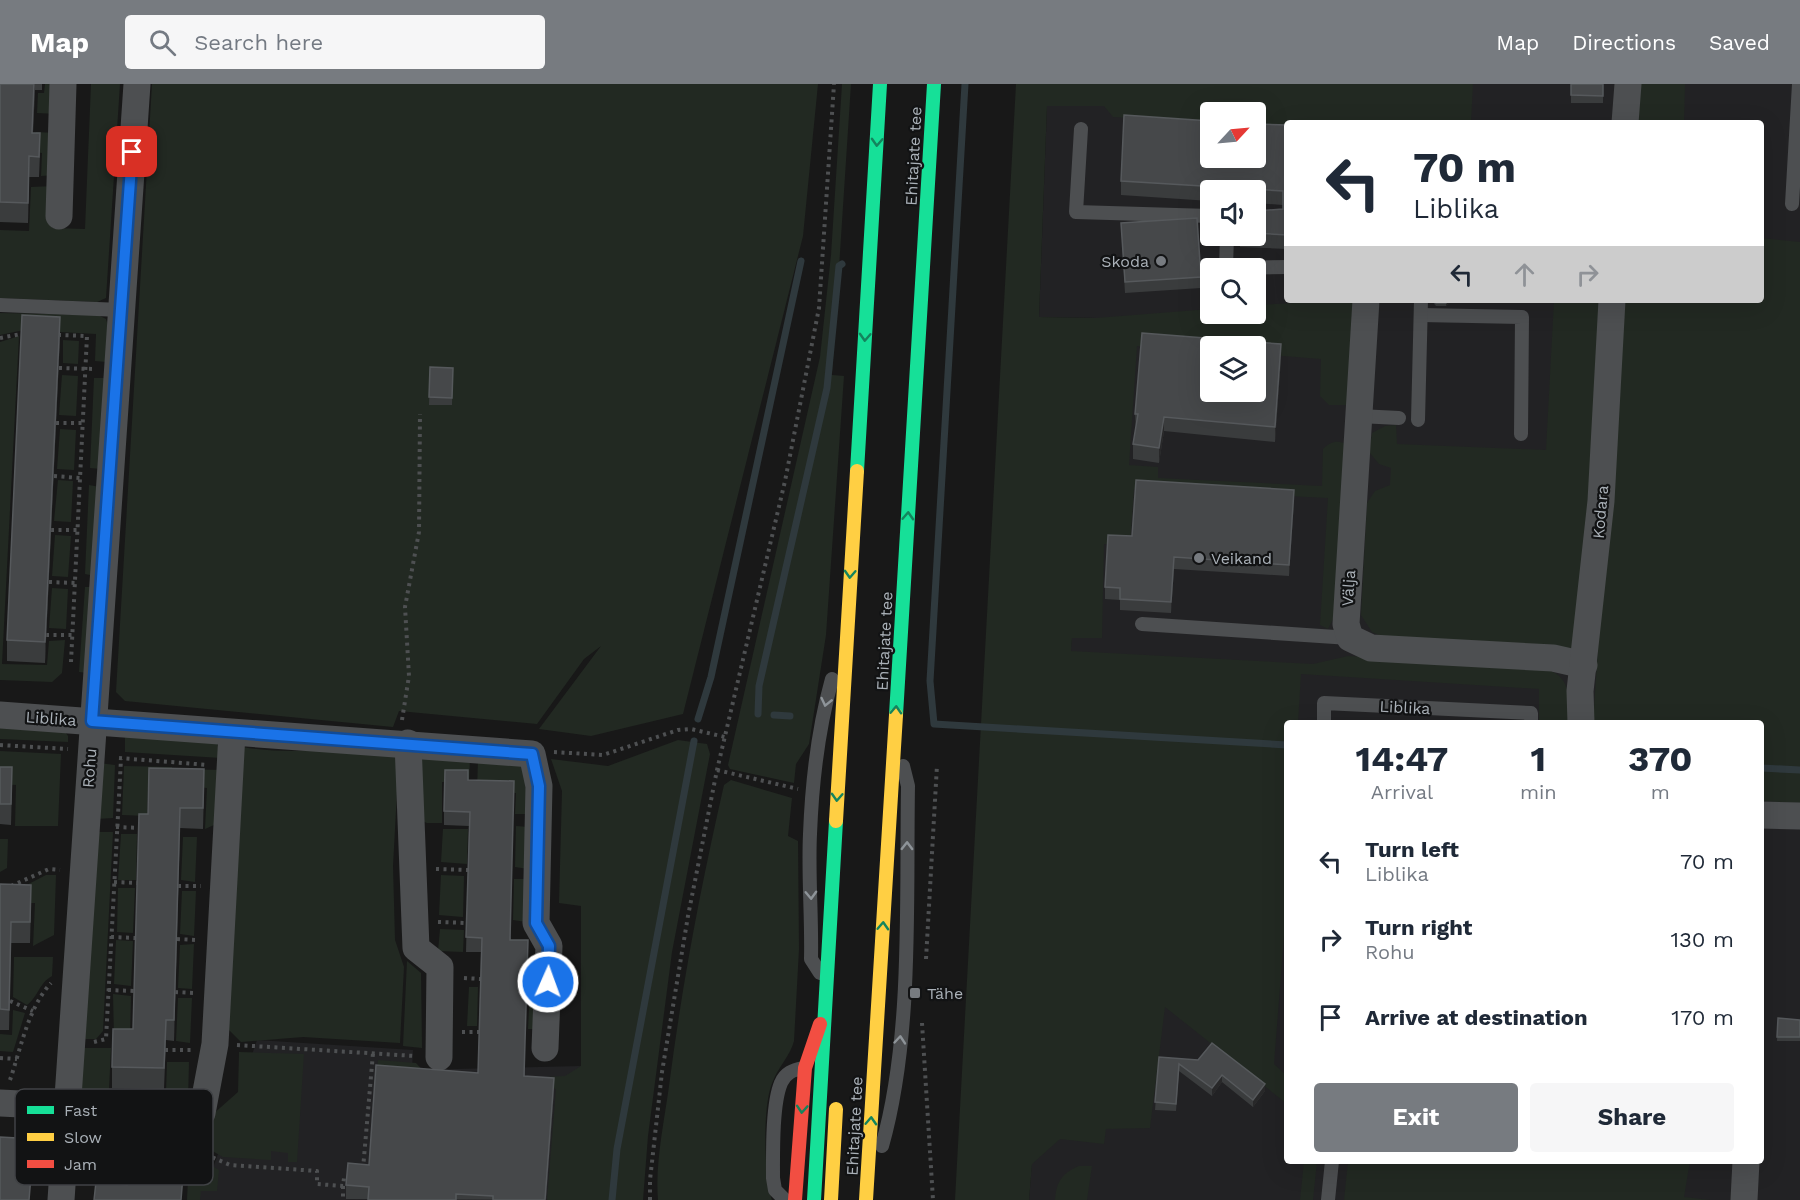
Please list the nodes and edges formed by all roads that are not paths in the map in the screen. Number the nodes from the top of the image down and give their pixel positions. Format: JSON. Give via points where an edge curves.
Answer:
{"nodes":[{"id":1,"x":63,"y":84,"type":"edge"},
{"id":2,"x":137,"y":84,"type":"edge"},
{"id":3,"x":880,"y":84,"type":"edge"},
{"id":4,"x":934,"y":84,"type":"edge"},
{"id":5,"x":1628,"y":84,"type":"edge"},
{"id":6,"x":1799,"y":84,"type":"edge"},
{"id":7,"x":1624,"y":120,"type":"edge"},
{"id":8,"x":1081,"y":129,"type":"dead end"},
{"id":9,"x":1798,"y":143,"type":"edge"},
{"id":10,"x":1792,"y":204,"type":"dead end"},
{"id":11,"x":59,"y":216,"type":"dead end"},
{"id":12,"x":1200,"y":216,"type":"edge"},
{"id":13,"x":1227,"y":246,"type":"edge"},
{"id":14,"x":1284,"y":267,"type":"edge"},
{"id":15,"x":1366,"y":303,"type":"edge"},
{"id":16,"x":1421,"y":303,"type":"edge"},
{"id":17,"x":1612,"y":303,"type":"edge"},
{"id":18,"x":0,"y":305,"type":"edge"},
{"id":19,"x":121,"y":310,"type":"junction"},
{"id":20,"x":1420,"y":315,"type":"junction"},
{"id":21,"x":1359,"y":416,"type":"junction"},
{"id":22,"x":1399,"y":418,"type":"dead end"},
{"id":23,"x":1418,"y":420,"type":"dead end"},
{"id":24,"x":1521,"y":434,"type":"dead end"},
{"id":25,"x":1142,"y":624,"type":"dead end"},
{"id":26,"x":847,"y":625,"type":"junction"},
{"id":27,"x":1350,"y":638,"type":"junction"},
{"id":28,"x":1584,"y":665,"type":"junction"},
{"id":29,"x":0,"y":715,"type":"edge"},
{"id":30,"x":1324,"y":720,"type":"edge"},
{"id":31,"x":1531,"y":720,"type":"edge"},
{"id":32,"x":1581,"y":720,"type":"edge"},
{"id":33,"x":92,"y":721,"type":"junction"},
{"id":34,"x":232,"y":733,"type":"junction"},
{"id":35,"x":895,"y":735,"type":"junction"},
{"id":36,"x":840,"y":739,"type":"junction"},
{"id":37,"x":403,"y":743,"type":"junction"},
{"id":38,"x":854,"y":769,"type":"dead end"},
{"id":39,"x":1764,"y":814,"type":"edge"},
{"id":40,"x":1800,"y":816,"type":"edge"},
{"id":41,"x":826,"y":981,"type":"junction"},
{"id":42,"x":824,"y":1011,"type":"junction"},
{"id":43,"x":545,"y":1048,"type":"dead end"},
{"id":44,"x":439,"y":1057,"type":"dead end"},
{"id":45,"x":805,"y":1068,"type":"junction"},
{"id":46,"x":69,"y":1089,"type":"edge"},
{"id":47,"x":206,"y":1089,"type":"edge"},
{"id":48,"x":837,"y":1092,"type":"dead end"},
{"id":49,"x":1332,"y":1164,"type":"edge"},
{"id":50,"x":1746,"y":1164,"type":"edge"},
{"id":51,"x":62,"y":1185,"type":"edge"},
{"id":52,"x":61,"y":1200,"type":"edge"},
{"id":53,"x":785,"y":1200,"type":"edge"},
{"id":54,"x":795,"y":1200,"type":"edge"},
{"id":55,"x":814,"y":1200,"type":"edge"},
{"id":56,"x":831,"y":1200,"type":"edge"},
{"id":57,"x":867,"y":1200,"type":"edge"},
{"id":58,"x":1328,"y":1200,"type":"edge"},
{"id":59,"x":1744,"y":1200,"type":"edge"}],
"edges":[{"from":1,"to":11,"type":"street"},
{"from":2,"to":19,"type":"street","name":"Rohu"},
{"from":3,"to":26,"type":"main road","one_way":true},
{"from":35,"to":4,"type":"main road","name":"Ehitajate tee","one_way":true},
{"from":5,"to":7,"type":"street"},
{"from":6,"to":9,"type":"lane"},
{"from":8,"to":12,"type":"lane","via":[[1076,212]]},
{"from":9,"to":10,"type":"lane"},
{"from":13,"to":14,"type":"lane","via":[[1226,268]]},
{"from":15,"to":21,"type":"street","name":"Välja"},
{"from":16,"to":20,"type":"lane"},
{"from":17,"to":28,"type":"street","name":"Kodara","via":[[1601,501]]},
{"from":18,"to":19,"type":"lane"},
{"from":19,"to":33,"type":"street","name":"Rohu"},
{"from":20,"to":23,"type":"lane"},
{"from":20,"to":24,"type":"lane","via":[[1522,316]]},
{"from":21,"to":22,"type":"lane"},
{"from":21,"to":27,"type":"street","name":"Välja","via":[[1346,624]]},
{"from":25,"to":27,"type":"lane"},
{"from":26,"to":36,"type":"main road"},
{"from":26,"to":41,"type":"lane","one_way":true,"via":[[825,704],[809,836],[811,958]]},
{"from":27,"to":28,"type":"street","via":[[1371,648],[1553,658]]},
{"from":28,"to":32,"type":"street","name":"Kodara"},
{"from":29,"to":33,"type":"street","name":"Liblika"},
{"from":30,"to":31,"type":"lane","name":"Liblika","via":[[1324,703],[1531,713]]},
{"from":33,"to":34,"type":"street","name":"Liblika"},
{"from":33,"to":46,"type":"street","name":"Rohu"},
{"from":34,"to":37,"type":"street","name":"Liblika"},
{"from":34,"to":47,"type":"street","via":[[215,1044]]},
{"from":57,"to":35,"type":"main road","name":"Ehitajate tee","one_way":true},
{"from":57,"to":35,"type":"lane","one_way":true,"via":[[894,1105],[902,1021],[908,786]]},
{"from":36,"to":38,"type":"main road"},
{"from":36,"to":41,"type":"main road","one_way":true},
{"from":37,"to":43,"type":"street","name":"Liblika","via":[[532,754],[539,786],[536,923],[549,946]]},
{"from":37,"to":44,"type":"street","via":[[416,948],[440,967]]},
{"from":39,"to":40,"type":"street"},
{"from":41,"to":42,"type":"main road"},
{"from":42,"to":45,"type":"main road"},
{"from":42,"to":55,"type":"main road"},
{"from":45,"to":53,"type":"lane","via":[[790,1071],[781,1083],[778,1098],[773,1178],[776,1190]]},
{"from":45,"to":54,"type":"main road","one_way":true},
{"from":48,"to":56,"type":"main road"},
{"from":49,"to":58,"type":"lane"},
{"from":50,"to":59,"type":"street"},
{"from":51,"to":52,"type":"street","name":"Rohu"}]}
